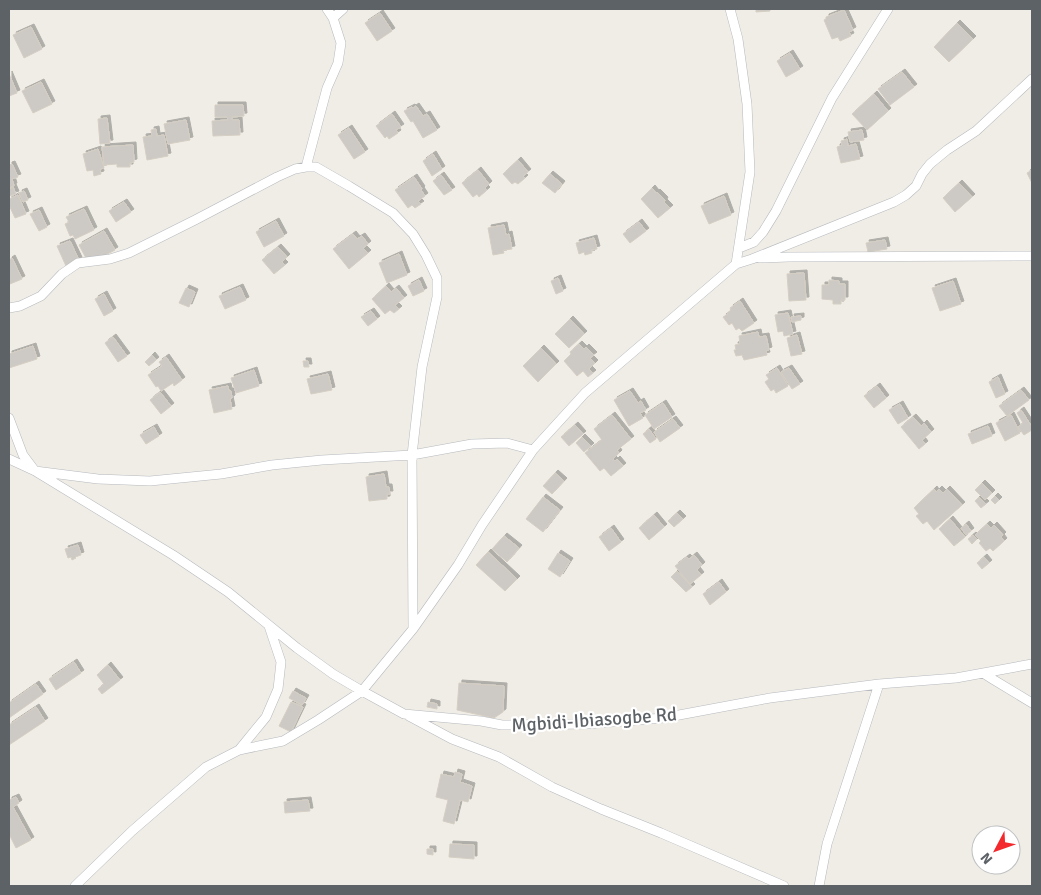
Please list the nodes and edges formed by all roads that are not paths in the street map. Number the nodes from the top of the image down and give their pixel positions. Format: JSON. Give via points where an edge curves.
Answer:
{"nodes":[{"id":1,"x":327,"y":9,"type":"edge"},
{"id":2,"x":343,"y":9,"type":"edge"},
{"id":3,"x":730,"y":9,"type":"edge"},
{"id":4,"x":888,"y":9,"type":"edge"},
{"id":5,"x":333,"y":18,"type":"junction"},
{"id":6,"x":1032,"y":79,"type":"edge"},
{"id":7,"x":306,"y":167,"type":"junction"},
{"id":8,"x":739,"y":248,"type":"junction"},
{"id":9,"x":1032,"y":256,"type":"edge"},
{"id":10,"x":752,"y":259,"type":"junction"},
{"id":11,"x":736,"y":264,"type":"junction"},
{"id":12,"x":9,"y":308,"type":"edge"},
{"id":13,"x":9,"y":418,"type":"edge"},
{"id":14,"x":533,"y":450,"type":"junction"},
{"id":15,"x":412,"y":455,"type":"junction"},
{"id":16,"x":9,"y":459,"type":"edge"},
{"id":17,"x":35,"y":471,"type":"junction"},
{"id":18,"x":269,"y":626,"type":"junction"},
{"id":19,"x":413,"y":629,"type":"junction"},
{"id":20,"x":1032,"y":664,"type":"edge"},
{"id":21,"x":984,"y":673,"type":"junction"},
{"id":22,"x":879,"y":684,"type":"junction"},
{"id":23,"x":362,"y":691,"type":"junction"},
{"id":24,"x":1032,"y":703,"type":"edge"},
{"id":25,"x":404,"y":714,"type":"junction"},
{"id":26,"x":239,"y":750,"type":"junction"},
{"id":27,"x":75,"y":886,"type":"edge"},
{"id":28,"x":784,"y":886,"type":"edge"},
{"id":29,"x":819,"y":886,"type":"edge"}],
"edges":[{"from":1,"to":5,"type":"street"},
{"from":2,"to":5,"type":"street"},
{"from":3,"to":8,"type":"street","via":[[738,39],[747,104],[750,172]]},
{"from":4,"to":8,"type":"street","via":[[832,98],[763,232],[754,242]]},
{"from":5,"to":7,"type":"street","via":[[341,43],[338,63],[327,88]]},
{"from":6,"to":10,"type":"street","via":[[976,131],[930,164],[906,195]]},
{"from":7,"to":12,"type":"street","via":[[277,177],[129,253],[78,263],[41,296]]},
{"from":7,"to":15,"type":"street","via":[[316,167],[393,213],[413,234],[437,278],[437,297],[422,367]]},
{"from":8,"to":11,"type":"street"},
{"from":9,"to":10,"type":"street"},
{"from":10,"to":11,"type":"street"},
{"from":11,"to":14,"type":"street","via":[[585,393]]},
{"from":13,"to":17,"type":"street","via":[[23,455]]},
{"from":14,"to":15,"type":"street","via":[[506,443],[472,444]]},
{"from":14,"to":19,"type":"street"},
{"from":15,"to":17,"type":"street","via":[[322,460],[150,481],[98,479]]},
{"from":15,"to":19,"type":"street"},
{"from":16,"to":17,"type":"street"},
{"from":17,"to":18,"type":"street","name":"Mgbidi-Ibiasogbe Rd","via":[[228,592]]},
{"from":18,"to":23,"type":"street","name":"Mgbidi-Ibiasogbe Rd","via":[[333,674]]},
{"from":18,"to":26,"type":"street","via":[[280,662],[278,689],[266,716]]},
{"from":19,"to":23,"type":"street"},
{"from":20,"to":21,"type":"street","name":"Mgbidi-Ibiasogbe Rd"},
{"from":21,"to":22,"type":"street","name":"Mgbidi-Ibiasogbe Rd"},
{"from":21,"to":24,"type":"street"},
{"from":22,"to":25,"type":"street","name":"Mgbidi-Ibiasogbe Rd","via":[[770,698],[663,718],[587,724],[502,725]]},
{"from":22,"to":29,"type":"street","via":[[827,844]]},
{"from":23,"to":25,"type":"street","name":"Mgbidi-Ibiasogbe Rd"},
{"from":23,"to":26,"type":"street","via":[[283,741]]},
{"from":25,"to":28,"type":"street","via":[[452,739],[499,757],[601,809]]},
{"from":26,"to":27,"type":"street","via":[[206,767]]}]}
